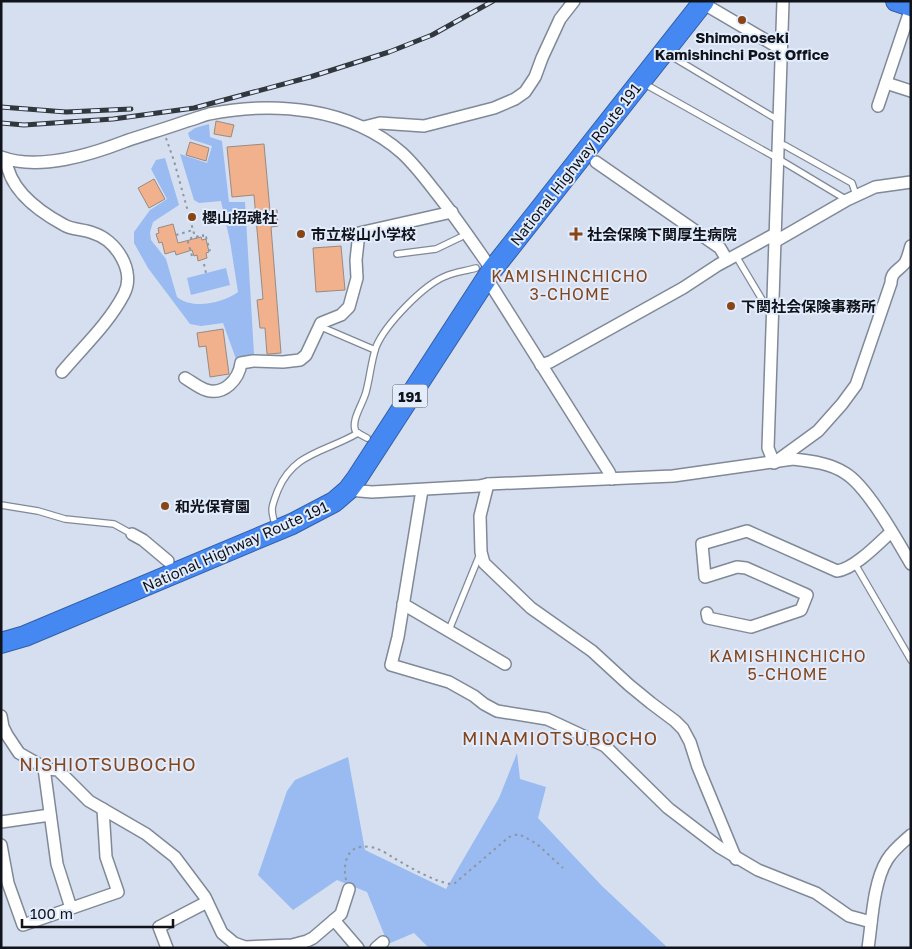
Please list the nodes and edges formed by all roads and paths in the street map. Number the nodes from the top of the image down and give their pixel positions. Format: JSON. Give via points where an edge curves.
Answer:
{"nodes":[{"id":1,"x":574,"y":1,"type":"edge"},
{"id":2,"x":783,"y":1,"type":"edge"},
{"id":3,"x":896,"y":1,"type":"edge"},
{"id":4,"x":702,"y":2,"type":"edge"},
{"id":5,"x":911,"y":7,"type":"edge"},
{"id":6,"x":781,"y":47,"type":"junction"},
{"id":7,"x":664,"y":52,"type":"junction"},
{"id":8,"x":640,"y":82,"type":"junction"},
{"id":9,"x":886,"y":83,"type":"junction"},
{"id":10,"x":911,"y":91,"type":"edge"},
{"id":11,"x":878,"y":106,"type":"dead end"},
{"id":12,"x":778,"y":120,"type":"junction"},
{"id":13,"x":364,"y":127,"type":"junction"},
{"id":14,"x":165,"y":136,"type":"dead end"},
{"id":15,"x":778,"y":143,"type":"junction"},
{"id":16,"x":4,"y":158,"type":"edge"},
{"id":17,"x":777,"y":158,"type":"junction"},
{"id":18,"x":596,"y":162,"type":"dead end"},
{"id":19,"x":911,"y":182,"type":"edge"},
{"id":20,"x":852,"y":198,"type":"junction"},
{"id":21,"x":452,"y":212,"type":"junction"},
{"id":22,"x":193,"y":230,"type":"junction"},
{"id":23,"x":176,"y":235,"type":"dead end"},
{"id":24,"x":196,"y":237,"type":"junction"},
{"id":25,"x":461,"y":237,"type":"dead end"},
{"id":26,"x":776,"y":237,"type":"junction"},
{"id":27,"x":911,"y":246,"type":"edge"},
{"id":28,"x":210,"y":251,"type":"dead end"},
{"id":29,"x":398,"y":254,"type":"dead end"},
{"id":30,"x":192,"y":256,"type":"dead end"},
{"id":31,"x":909,"y":259,"type":"edge"},
{"id":32,"x":727,"y":260,"type":"junction"},
{"id":33,"x":739,"y":261,"type":"dead end"},
{"id":34,"x":204,"y":264,"type":"dead end"},
{"id":35,"x":206,"y":272,"type":"dead end"},
{"id":36,"x":485,"y":272,"type":"junction"},
{"id":37,"x":773,"y":316,"type":"junction"},
{"id":38,"x":319,"y":326,"type":"junction"},
{"id":39,"x":376,"y":350,"type":"junction"},
{"id":40,"x":541,"y":365,"type":"junction"},
{"id":41,"x":62,"y":372,"type":"dead end"},
{"id":42,"x":185,"y":378,"type":"dead end"},
{"id":43,"x":358,"y":433,"type":"junction"},
{"id":44,"x":367,"y":438,"type":"dead end"},
{"id":45,"x":774,"y":462,"type":"junction"},
{"id":46,"x":612,"y":479,"type":"junction"},
{"id":47,"x":488,"y":484,"type":"junction"},
{"id":48,"x":348,"y":490,"type":"junction"},
{"id":49,"x":422,"y":490,"type":"junction"},
{"id":50,"x":1,"y":505,"type":"edge"},
{"id":51,"x":277,"y":530,"type":"junction"},
{"id":52,"x":891,"y":532,"type":"junction"},
{"id":53,"x":132,"y":534,"type":"joint"},
{"id":54,"x":481,"y":552,"type":"junction"},
{"id":55,"x":168,"y":561,"type":"dead end"},
{"id":56,"x":910,"y":562,"type":"edge"},
{"id":57,"x":855,"y":564,"type":"junction"},
{"id":58,"x":403,"y":604,"type":"junction"},
{"id":59,"x":706,"y":613,"type":"dead end"},
{"id":60,"x":450,"y":630,"type":"junction"},
{"id":61,"x":1,"y":643,"type":"edge"},
{"id":62,"x":911,"y":660,"type":"edge"},
{"id":63,"x":505,"y":664,"type":"dead end"},
{"id":64,"x":1,"y":716,"type":"edge"},
{"id":65,"x":44,"y":768,"type":"junction"},
{"id":66,"x":103,"y":809,"type":"junction"},
{"id":67,"x":50,"y":815,"type":"junction"},
{"id":68,"x":1,"y":822,"type":"edge"},
{"id":69,"x":911,"y":835,"type":"edge"},
{"id":70,"x":1,"y":845,"type":"edge"},
{"id":71,"x":736,"y":859,"type":"junction"},
{"id":72,"x":563,"y":868,"type":"dead end"},
{"id":73,"x":349,"y":889,"type":"joint"},
{"id":74,"x":208,"y":902,"type":"junction"},
{"id":75,"x":70,"y":908,"type":"junction"},
{"id":76,"x":334,"y":920,"type":"junction"},
{"id":77,"x":871,"y":922,"type":"junction"},
{"id":78,"x":251,"y":947,"type":"edge"},
{"id":79,"x":167,"y":948,"type":"edge"},
{"id":80,"x":358,"y":948,"type":"edge"},
{"id":81,"x":868,"y":948,"type":"edge"}],
"edges":[{"from":1,"to":13,"type":"street","via":[[560,18],[535,78],[515,99],[494,108],[424,126],[380,123]]},
{"from":2,"to":6,"type":"street"},
{"from":3,"to":5,"type":"highway"},
{"from":4,"to":6,"type":"street"},
{"from":4,"to":7,"type":"highway","name":"National Highway Route 191","number":"191"},
{"from":5,"to":9,"type":"street"},
{"from":6,"to":12,"type":"street"},
{"from":7,"to":8,"type":"highway","name":"National Highway Route 191","number":"191"},
{"from":7,"to":12,"type":"lane"},
{"from":8,"to":17,"type":"lane"},
{"from":8,"to":36,"type":"highway","name":"National Highway Route 191","number":"191"},
{"from":9,"to":10,"type":"street"},
{"from":9,"to":11,"type":"street"},
{"from":12,"to":15,"type":"street"},
{"from":13,"to":16,"type":"street","via":[[349,120],[306,111],[249,109],[200,117],[58,161]]},
{"from":13,"to":21,"type":"street","via":[[402,153]]},
{"from":14,"to":22,"type":"path"},
{"from":15,"to":17,"type":"street"},
{"from":15,"to":20,"type":"lane","via":[[852,183]]},
{"from":16,"to":41,"type":"street","via":[[7,170],[24,196],[65,226],[101,236],[114,248],[126,269],[128,279],[124,293],[112,313]]},
{"from":17,"to":20,"type":"lane"},
{"from":17,"to":26,"type":"street"},
{"from":18,"to":32,"type":"street","via":[[720,248]]},
{"from":19,"to":20,"type":"street","via":[[875,187]]},
{"from":20,"to":26,"type":"street"},
{"from":21,"to":36,"type":"street"},
{"from":21,"to":38,"type":"street","via":[[359,233],[357,278],[349,307],[341,316]]},
{"from":22,"to":23,"type":"path"},
{"from":22,"to":24,"type":"path"},
{"from":24,"to":28,"type":"path","via":[[206,237]]},
{"from":24,"to":30,"type":"path","via":[[188,242]]},
{"from":25,"to":29,"type":"lane","via":[[436,249]]},
{"from":26,"to":32,"type":"street"},
{"from":26,"to":37,"type":"street"},
{"from":27,"to":31,"type":"street"},
{"from":31,"to":45,"type":"street","via":[[891,277],[856,385],[818,431]]},
{"from":32,"to":40,"type":"street","via":[[683,288]]},
{"from":33,"to":37,"type":"lane"},
{"from":34,"to":35,"type":"path"},
{"from":36,"to":39,"type":"lane","via":[[447,275],[432,284],[400,312]]},
{"from":36,"to":40,"type":"street"},
{"from":36,"to":48,"type":"highway","name":"National Highway Route 191","number":"191"},
{"from":37,"to":45,"type":"street","via":[[768,448]]},
{"from":38,"to":39,"type":"lane"},
{"from":38,"to":42,"type":"street","via":[[306,355],[297,361],[253,360],[240,363],[233,382],[217,390],[205,390]]},
{"from":39,"to":43,"type":"lane","via":[[354,426]]},
{"from":40,"to":46,"type":"street"},
{"from":43,"to":44,"type":"lane"},
{"from":43,"to":51,"type":"lane","via":[[303,458],[289,471],[272,506]]},
{"from":45,"to":46,"type":"street","via":[[673,476]]},
{"from":45,"to":52,"type":"street","via":[[810,461],[846,473],[865,492]]},
{"from":46,"to":47,"type":"street"},
{"from":47,"to":49,"type":"street"},
{"from":47,"to":54,"type":"street","via":[[480,516]]},
{"from":48,"to":49,"type":"street"},
{"from":48,"to":51,"type":"highway","name":"National Highway Route 191","number":"191","via":[[326,507]]},
{"from":49,"to":58,"type":"street"},
{"from":50,"to":53,"type":"lane","via":[[114,524]]},
{"from":51,"to":61,"type":"highway","name":"National Highway Route 191","number":"191","via":[[25,636]]},
{"from":52,"to":56,"type":"street"},
{"from":52,"to":57,"type":"street"},
{"from":53,"to":55,"type":"street"},
{"from":54,"to":60,"type":"lane"},
{"from":54,"to":71,"type":"street","via":[[484,563],[531,608],[592,651],[683,729]]},
{"from":57,"to":59,"type":"street","via":[[837,571],[747,531],[702,544],[705,577],[737,567],[746,568],[807,595],[801,610],[751,627],[708,618]]},
{"from":57,"to":62,"type":"lane"},
{"from":58,"to":60,"type":"street"},
{"from":58,"to":71,"type":"street","via":[[391,665],[449,682],[497,711],[547,720],[605,746],[678,817]]},
{"from":60,"to":63,"type":"street"},
{"from":64,"to":65,"type":"street","via":[[11,744],[19,753]]},
{"from":65,"to":66,"type":"street","via":[[58,770],[89,801]]},
{"from":65,"to":67,"type":"street"},
{"from":66,"to":74,"type":"street","via":[[146,834],[175,857]]},
{"from":66,"to":75,"type":"street","via":[[106,857],[118,892]]},
{"from":67,"to":68,"type":"street"},
{"from":67,"to":75,"type":"street","via":[[57,864]]},
{"from":69,"to":77,"type":"street","via":[[892,853],[883,868]]},
{"from":70,"to":75,"type":"street","via":[[8,883],[23,925]]},
{"from":71,"to":77,"type":"street","via":[[816,892],[849,916]]},
{"from":72,"to":73,"type":"path","via":[[537,844],[520,834],[509,837],[451,884],[412,869],[380,850],[362,846],[350,851],[346,858],[344,870]]},
{"from":73,"to":76,"type":"street","via":[[341,914]]},
{"from":74,"to":78,"type":"street","via":[[226,938]]},
{"from":74,"to":79,"type":"street","via":[[159,928]]},
{"from":76,"to":78,"type":"street","via":[[313,938],[301,943]]},
{"from":76,"to":80,"type":"street"},
{"from":77,"to":81,"type":"street"}]}
